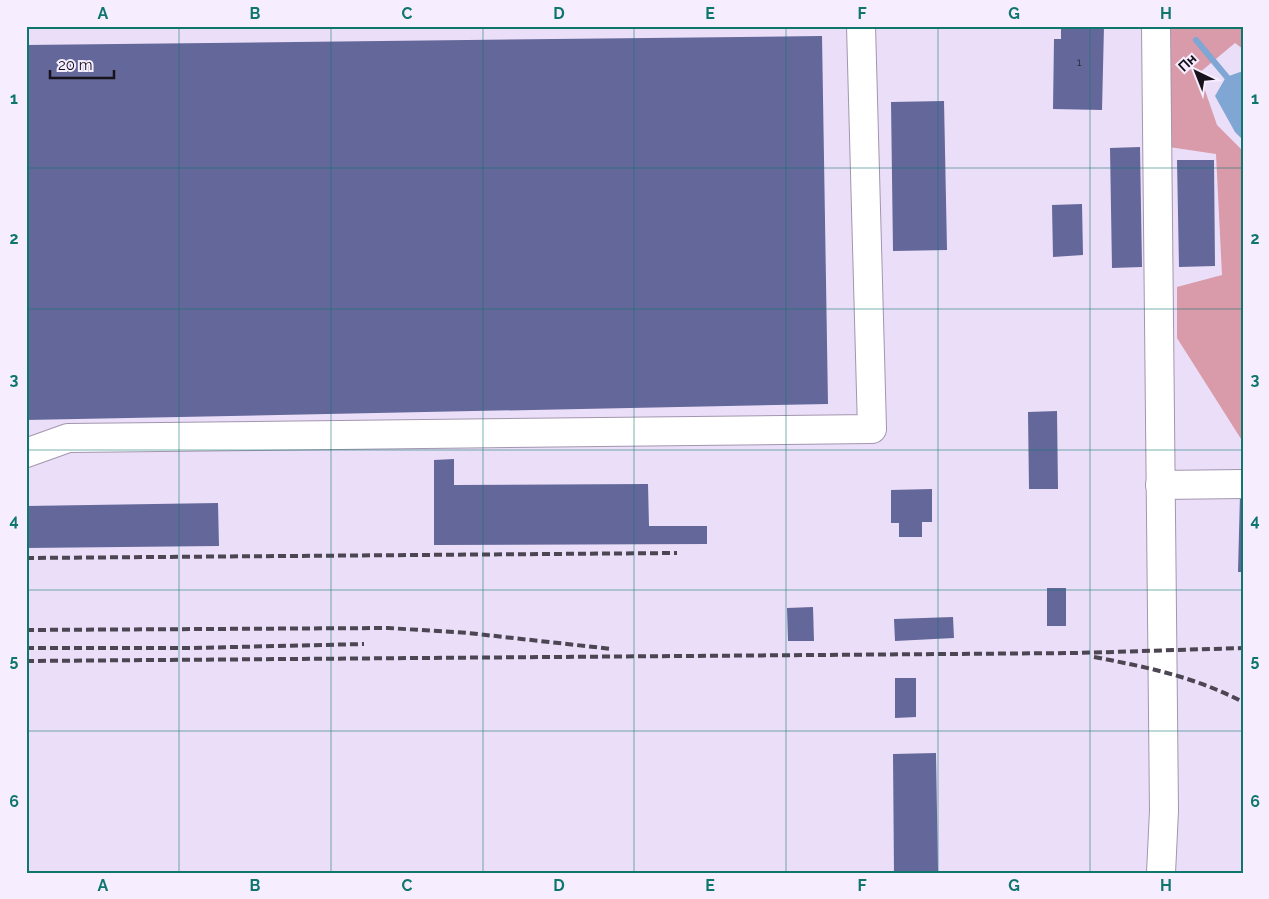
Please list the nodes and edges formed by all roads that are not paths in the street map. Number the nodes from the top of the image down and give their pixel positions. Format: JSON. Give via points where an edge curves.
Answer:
{"nodes":[{"id":1,"x":861,"y":26,"type":"edge"},
{"id":2,"x":1156,"y":26,"type":"edge"},
{"id":3,"x":26,"y":452,"type":"edge"},
{"id":4,"x":1243,"y":484,"type":"edge"},
{"id":5,"x":1160,"y":485,"type":"junction"},
{"id":6,"x":1161,"y":873,"type":"edge"}],
"edges":[{"from":1,"to":3,"type":"lane","via":[[872,429],[68,438]]},
{"from":2,"to":5,"type":"lane"},
{"from":4,"to":5,"type":"lane"},
{"from":5,"to":6,"type":"lane","via":[[1164,811]]}]}
